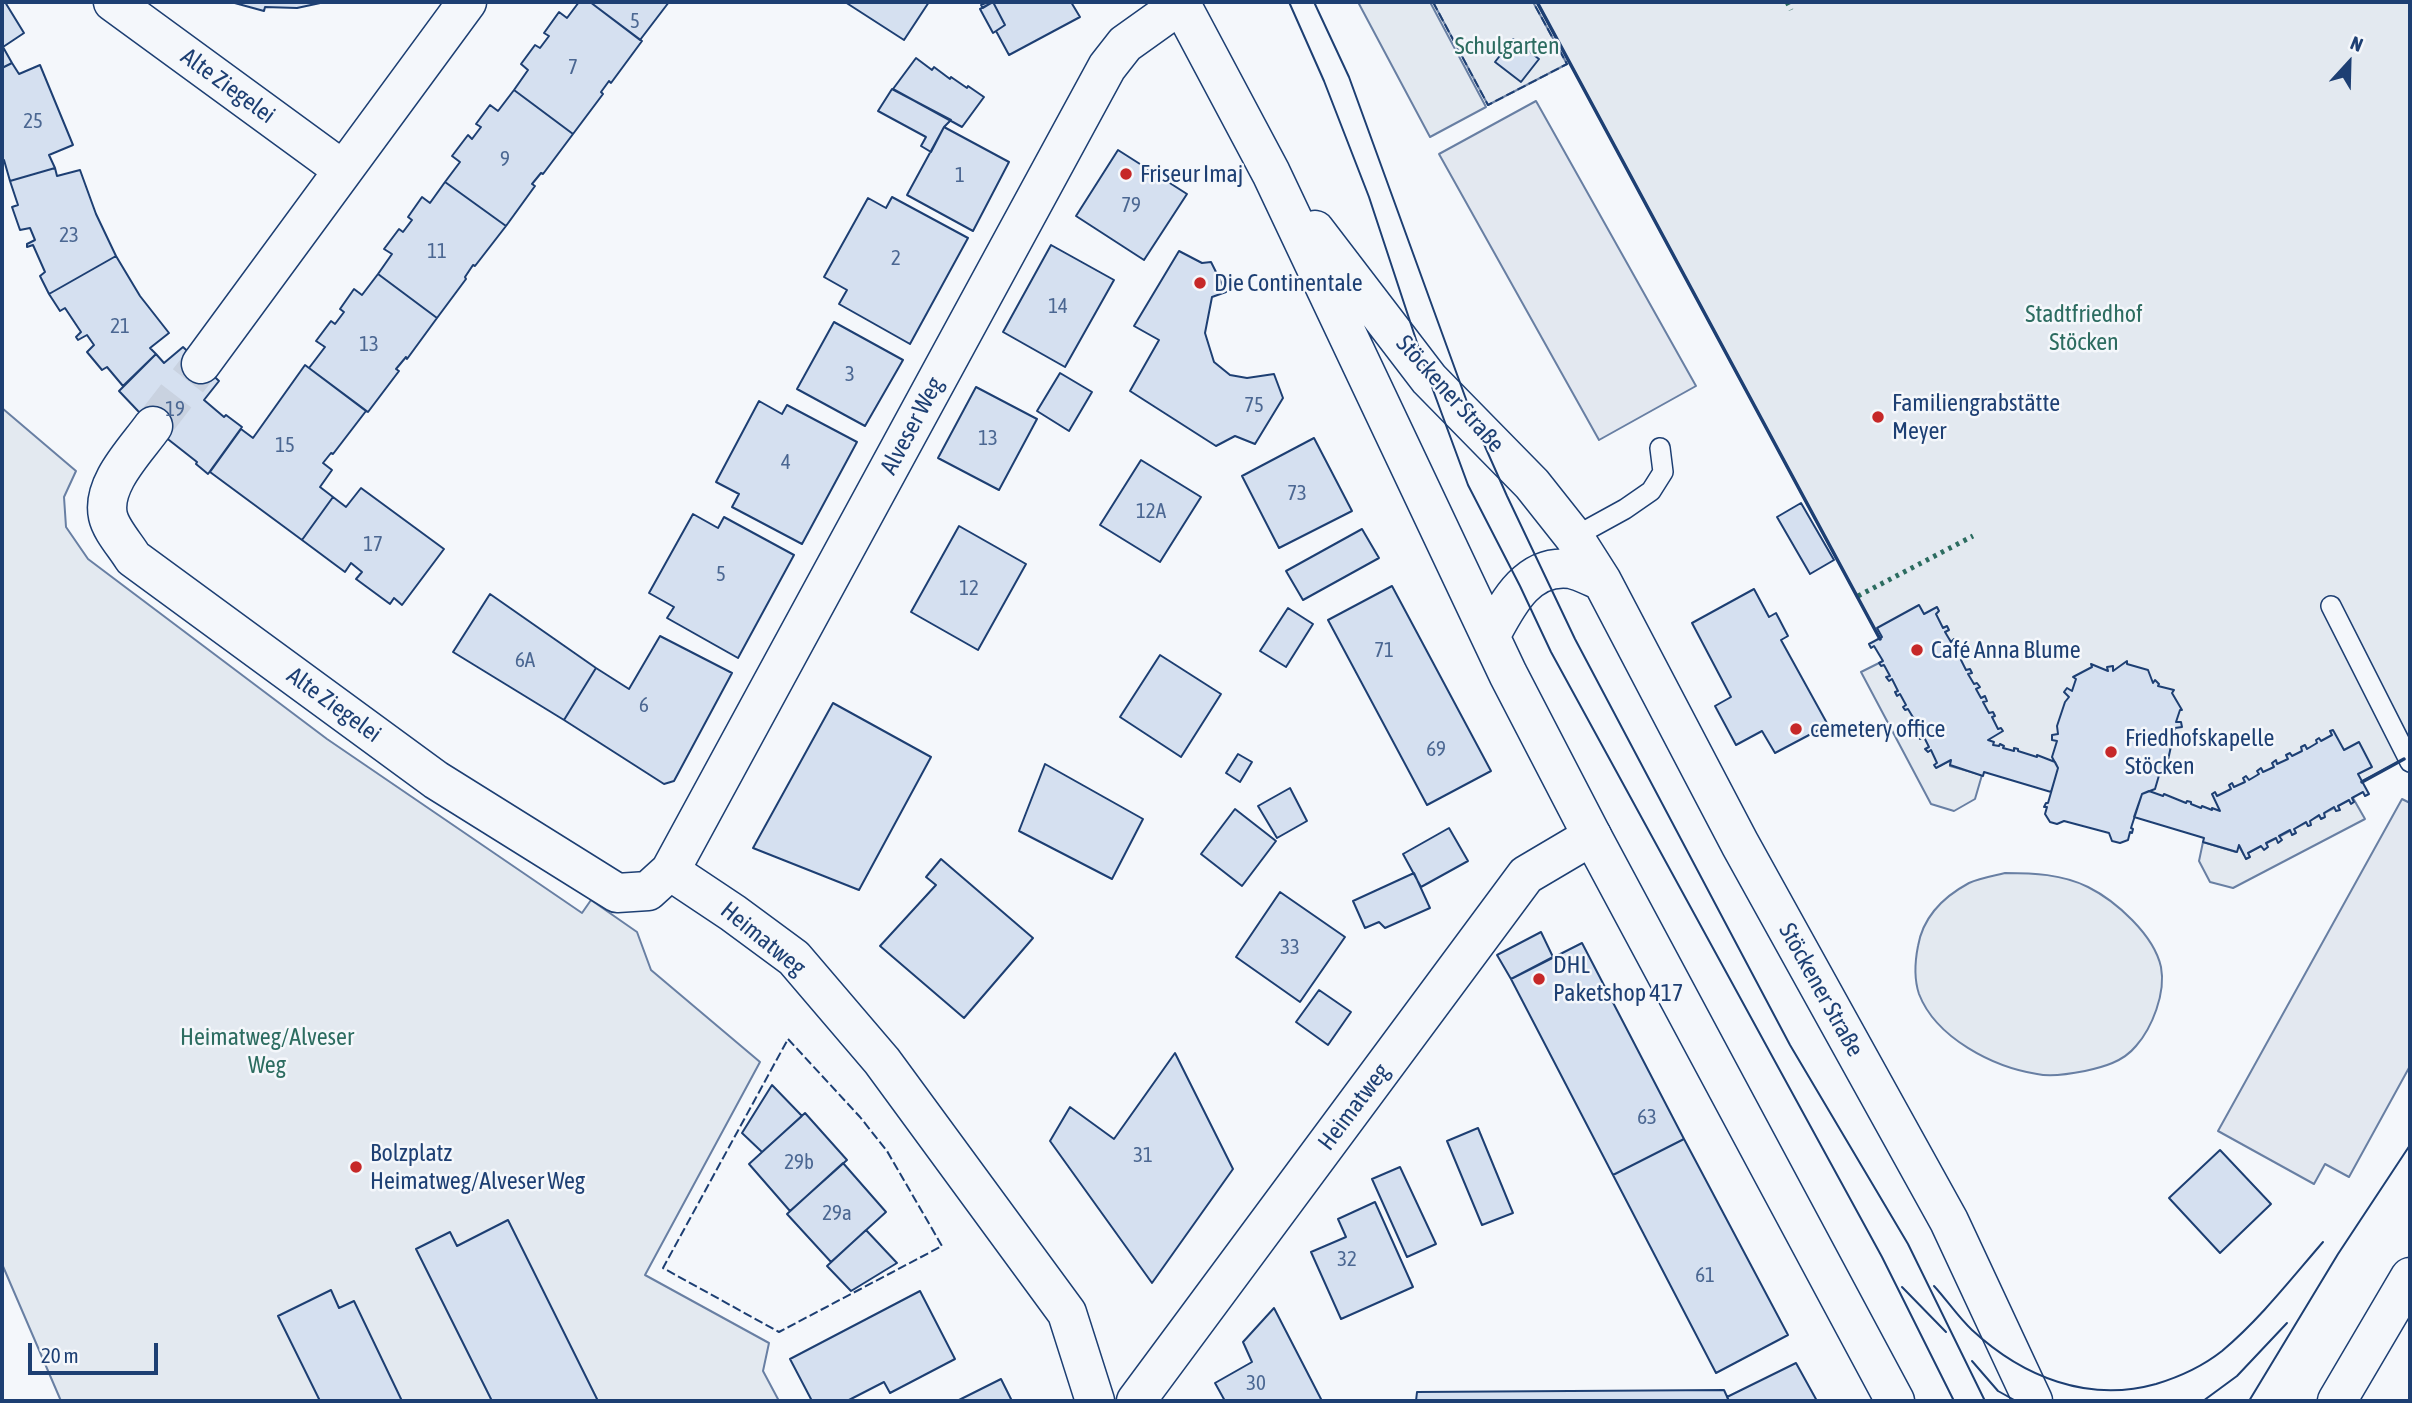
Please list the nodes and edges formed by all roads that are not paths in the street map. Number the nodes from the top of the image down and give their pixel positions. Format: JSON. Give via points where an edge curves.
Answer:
{"nodes":[{"id":1,"x":113,"y":2,"type":"edge"},
{"id":2,"x":467,"y":2,"type":"edge"},
{"id":3,"x":1181,"y":3,"type":"edge"},
{"id":4,"x":343,"y":170,"type":"junction"},
{"id":5,"x":1271,"y":173,"type":"junction"},
{"id":6,"x":201,"y":364,"type":"tunnel mouth"},
{"id":7,"x":153,"y":426,"type":"tunnel mouth"},
{"id":8,"x":1660,"y":448,"type":"dead end"},
{"id":9,"x":1574,"y":537,"type":"junction"},
{"id":10,"x":1602,"y":581,"type":"junction"},
{"id":11,"x":2331,"y":606,"type":"dead end"},
{"id":12,"x":1491,"y":635,"type":"junction"},
{"id":13,"x":2410,"y":762,"type":"edge"},
{"id":14,"x":1592,"y":836,"type":"junction"},
{"id":15,"x":670,"y":871,"type":"junction"},
{"id":16,"x":2410,"y":1277,"type":"edge"},
{"id":17,"x":1095,"y":1401,"type":"edge"},
{"id":18,"x":1136,"y":1401,"type":"edge"},
{"id":19,"x":1895,"y":1401,"type":"edge"},
{"id":20,"x":2033,"y":1401,"type":"edge"},
{"id":21,"x":2337,"y":1401,"type":"edge"}],
"edges":[{"from":1,"to":4,"type":"street","name":"Alte Ziegelei"},
{"from":2,"to":4,"type":"street"},
{"from":3,"to":5,"type":"street","name":"Stöckener Straße"},
{"from":3,"to":15,"type":"street","name":"Alveser Weg","via":[[1125,44],[1107,67]]},
{"from":4,"to":6,"type":"street"},
{"from":5,"to":9,"type":"street","name":"Stöckener Straße","via":[[1429,379],[1532,484]]},
{"from":5,"to":12,"type":"street","name":"Stöckener Straße"},
{"from":7,"to":15,"type":"street","name":"Alte Ziegelei","via":[[118,474],[108,498],[108,517],[133,558],[436,780],[617,893],[648,891]]},
{"from":8,"to":9,"type":"lane","via":[[1663,472],[1651,491]]},
{"from":9,"to":10,"type":"street","name":"Stöckener Straße"},
{"from":10,"to":12,"type":"street","via":[[1571,569],[1544,572],[1520,586]]},
{"from":10,"to":20,"type":"street","name":"Stöckener Straße","via":[[1740,844],[1949,1221]]},
{"from":11,"to":13,"type":"lane"},
{"from":12,"to":14,"type":"street","name":"Stöckener Straße"},
{"from":14,"to":18,"type":"street","name":"Heimatweg","via":[[1525,875]]},
{"from":14,"to":19,"type":"street","name":"Stöckener Straße"},
{"from":15,"to":17,"type":"street","name":"Heimatweg","via":[[794,958],[882,1061],[1067,1313]]},
{"from":16,"to":21,"type":"street"}]}
